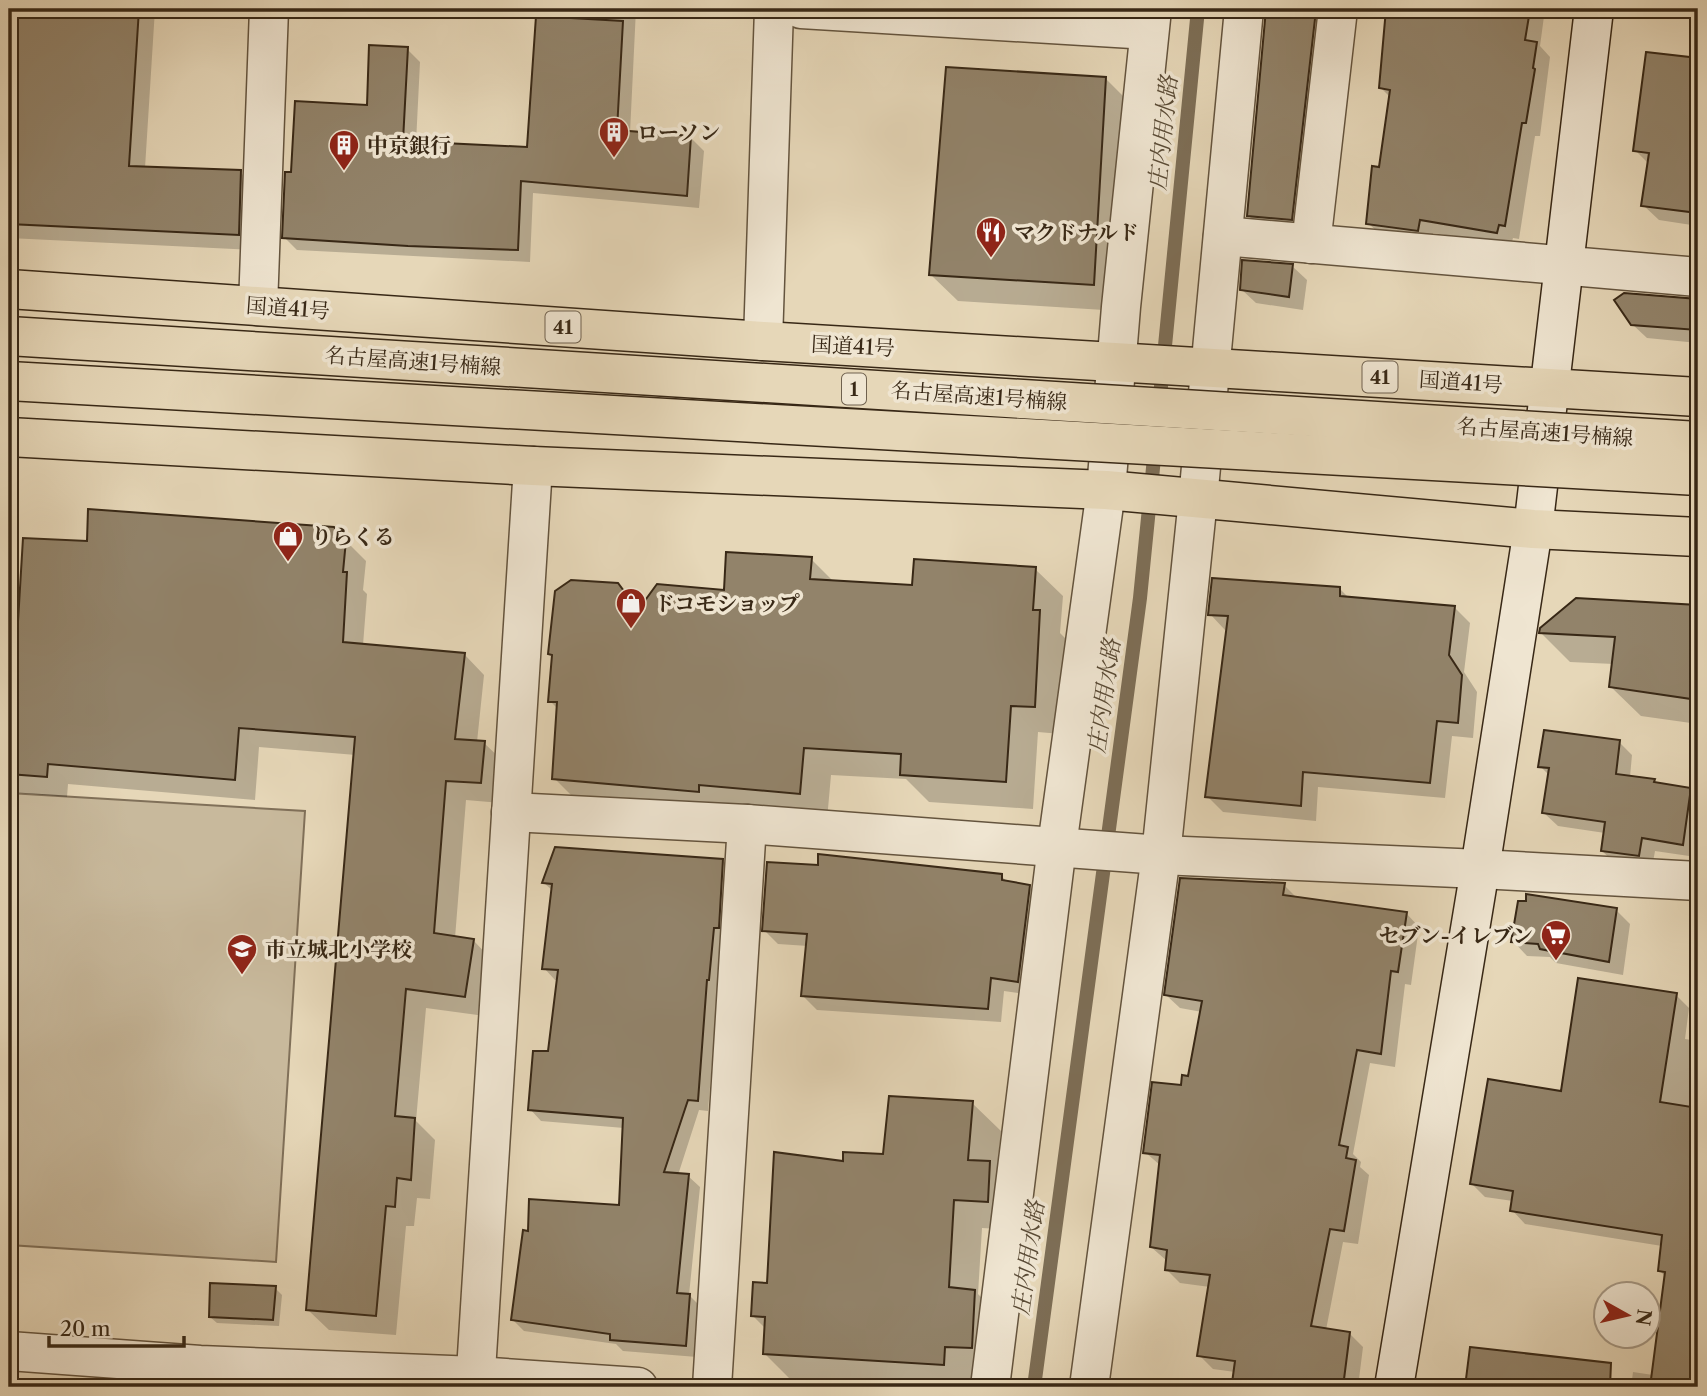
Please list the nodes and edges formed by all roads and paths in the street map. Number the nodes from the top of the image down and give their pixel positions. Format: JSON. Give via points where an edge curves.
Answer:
{"nodes":[{"id":1,"x":269,"y":9,"type":"edge"},
{"id":2,"x":774,"y":9,"type":"edge"},
{"id":3,"x":801,"y":9,"type":"edge"},
{"id":4,"x":1244,"y":9,"type":"edge"},
{"id":5,"x":1338,"y":9,"type":"edge"},
{"id":6,"x":1594,"y":9,"type":"edge"},
{"id":7,"x":1002,"y":15,"type":"edge"},
{"id":8,"x":1151,"y":19,"type":"edge"},
{"id":9,"x":1223,"y":236,"type":"junction"},
{"id":10,"x":1311,"y":244,"type":"junction"},
{"id":11,"x":1564,"y":265,"type":"junction"},
{"id":12,"x":1698,"y":277,"type":"edge"},
{"id":13,"x":9,"y":289,"type":"edge"},
{"id":14,"x":257,"y":306,"type":"junction"},
{"id":15,"x":9,"y":336,"type":"edge"},
{"id":16,"x":762,"y":341,"type":"junction"},
{"id":17,"x":1117,"y":361,"type":"junction"},
{"id":18,"x":1210,"y":367,"type":"junction"},
{"id":19,"x":9,"y":381,"type":"edge"},
{"id":20,"x":1551,"y":388,"type":"junction"},
{"id":21,"x":1698,"y":397,"type":"edge"},
{"id":22,"x":9,"y":437,"type":"edge"},
{"id":23,"x":1698,"y":441,"type":"edge"},
{"id":24,"x":533,"y":466,"type":"junction"},
{"id":25,"x":1698,"y":477,"type":"edge"},
{"id":26,"x":1106,"y":490,"type":"junction"},
{"id":27,"x":1198,"y":499,"type":"junction"},
{"id":28,"x":1533,"y":528,"type":"junction"},
{"id":29,"x":1698,"y":537,"type":"edge"},
{"id":30,"x":511,"y":812,"type":"junction"},
{"id":31,"x":747,"y":824,"type":"junction"},
{"id":32,"x":1067,"y":847,"type":"junction"},
{"id":33,"x":1148,"y":854,"type":"junction"},
{"id":34,"x":1480,"y":869,"type":"junction"},
{"id":35,"x":1697,"y":874,"type":"edge"},
{"id":36,"x":9,"y":1351,"type":"edge"},
{"id":37,"x":200,"y":1376,"type":"edge"},
{"id":38,"x":476,"y":1382,"type":"edge"},
{"id":39,"x":638,"y":1387,"type":"edge"},
{"id":40,"x":712,"y":1387,"type":"edge"},
{"id":41,"x":990,"y":1387,"type":"edge"},
{"id":42,"x":1089,"y":1387,"type":"edge"},
{"id":43,"x":1394,"y":1387,"type":"edge"}],
"edges":[{"from":1,"to":14,"type":"street"},
{"from":2,"to":16,"type":"street"},
{"from":3,"to":7,"type":"street"},
{"from":4,"to":9,"type":"street"},
{"from":5,"to":10,"type":"street"},
{"from":6,"to":11,"type":"street"},
{"from":7,"to":8,"type":"street"},
{"from":8,"to":17,"type":"street"},
{"from":9,"to":10,"type":"street"},
{"from":9,"to":18,"type":"street"},
{"from":10,"to":11,"type":"street"},
{"from":11,"to":12,"type":"street"},
{"from":11,"to":20,"type":"street"},
{"from":13,"to":14,"type":"highway","name":"国道41号","number":"41"},
{"from":14,"to":16,"type":"highway","name":"国道41号","number":"41"},
{"from":15,"to":23,"type":"highway","name":"名古屋高速1号楠線","number":"1","bridge":true},
{"from":16,"to":17,"type":"highway","name":"国道41号","number":"41"},
{"from":17,"to":18,"type":"highway","name":"国道41号","number":"41"},
{"from":17,"to":26,"type":"street"},
{"from":18,"to":20,"type":"highway","name":"国道41号","number":"41"},
{"from":18,"to":27,"type":"street"},
{"from":19,"to":25,"type":"highway","name":"名古屋高速1号楠線","number":"1","bridge":true},
{"from":20,"to":21,"type":"highway","name":"国道41号","number":"41"},
{"from":20,"to":28,"type":"street"},
{"from":22,"to":24,"type":"highway"},
{"from":24,"to":26,"type":"highway"},
{"from":24,"to":30,"type":"street"},
{"from":26,"to":27,"type":"highway"},
{"from":26,"to":32,"type":"street"},
{"from":27,"to":28,"type":"highway"},
{"from":27,"to":33,"type":"street"},
{"from":28,"to":29,"type":"highway"},
{"from":28,"to":34,"type":"street"},
{"from":30,"to":31,"type":"street"},
{"from":30,"to":38,"type":"street"},
{"from":31,"to":32,"type":"street"},
{"from":31,"to":40,"type":"street"},
{"from":32,"to":33,"type":"street"},
{"from":32,"to":41,"type":"street"},
{"from":33,"to":34,"type":"street"},
{"from":33,"to":42,"type":"street"},
{"from":34,"to":35,"type":"street"},
{"from":34,"to":43,"type":"street"},
{"from":36,"to":37,"type":"street"},
{"from":37,"to":38,"type":"street"},
{"from":38,"to":39,"type":"street"}]}
